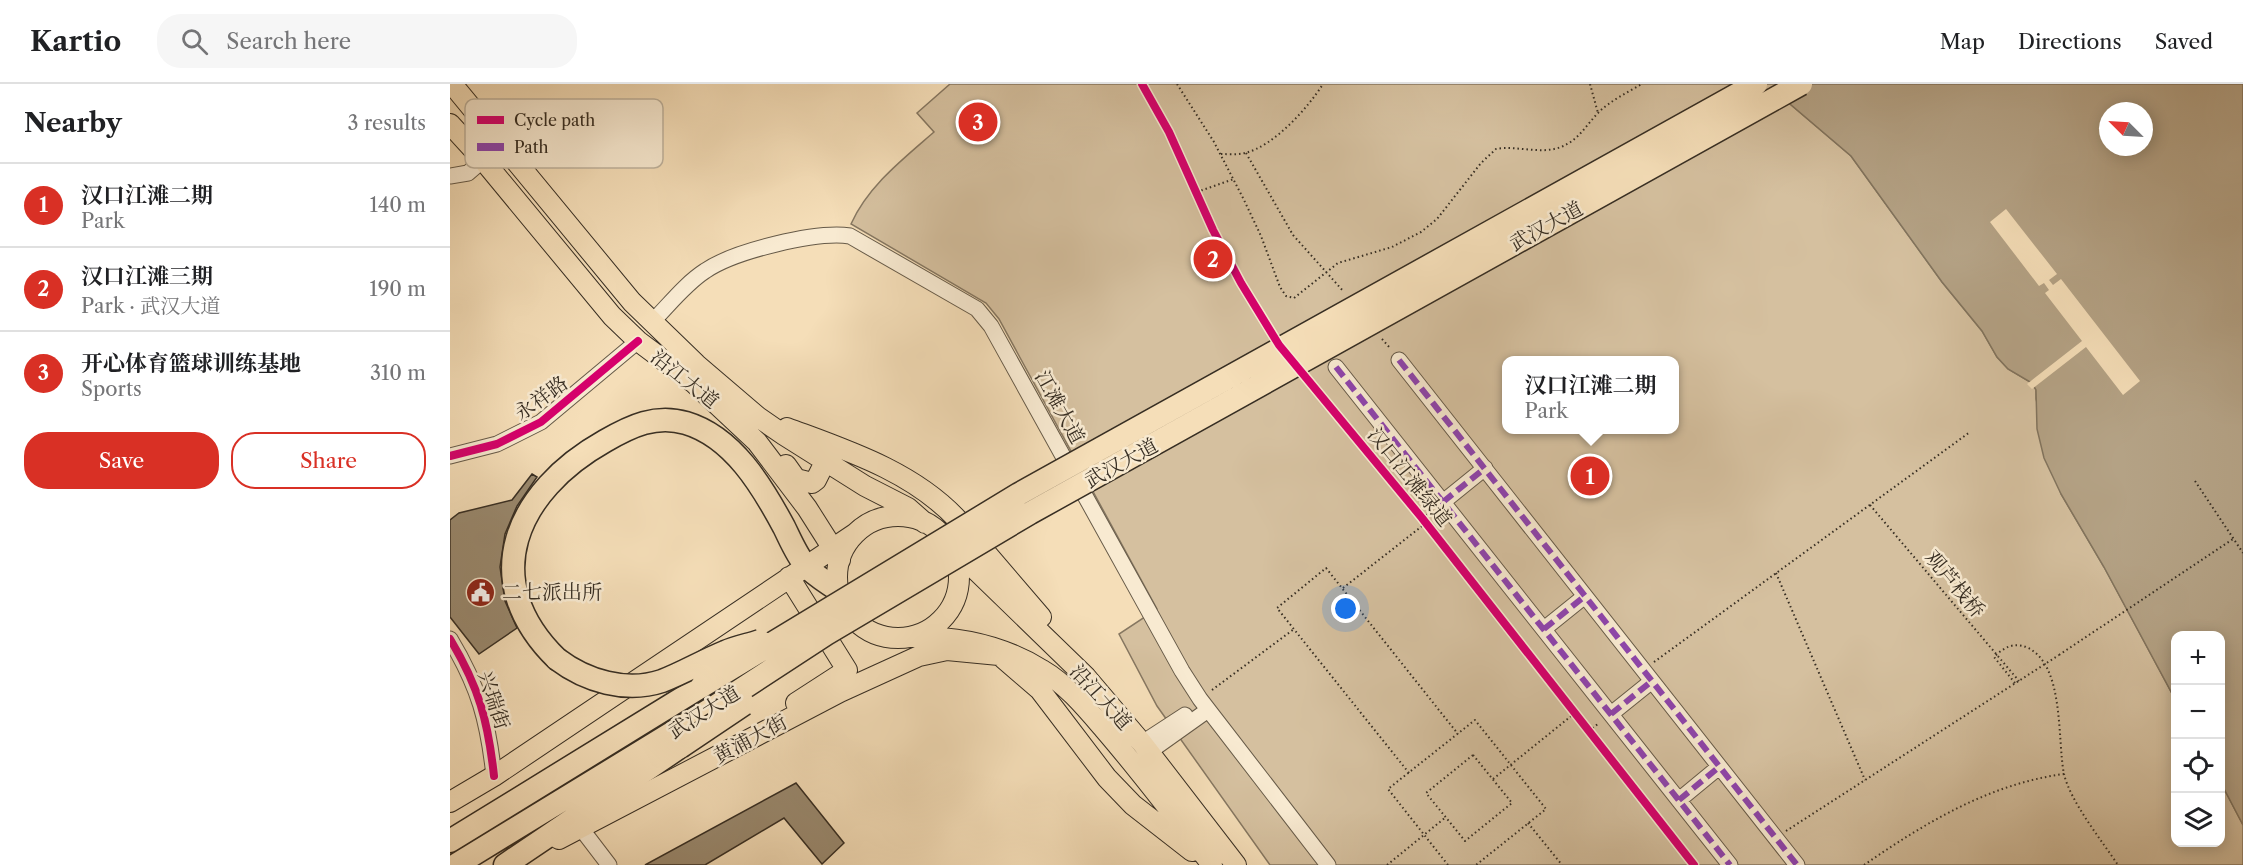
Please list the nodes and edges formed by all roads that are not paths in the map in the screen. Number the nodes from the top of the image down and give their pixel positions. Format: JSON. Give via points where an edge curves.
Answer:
{"nodes":[{"id":1,"x":453,"y":84,"type":"edge"},
{"id":2,"x":1756,"y":84,"type":"edge"},
{"id":3,"x":1801,"y":84,"type":"edge"},
{"id":4,"x":465,"y":99,"type":"edge"},
{"id":5,"x":450,"y":124,"type":"edge"},
{"id":6,"x":465,"y":140,"type":"edge"},
{"id":7,"x":474,"y":168,"type":"edge"},
{"id":8,"x":490,"y":168,"type":"edge"},
{"id":9,"x":522,"y":168,"type":"edge"},
{"id":10,"x":450,"y":176,"type":"edge"},
{"id":11,"x":652,"y":322,"type":"junction"},
{"id":12,"x":638,"y":341,"type":"junction"},
{"id":13,"x":1399,"y":360,"type":"road end"},
{"id":14,"x":1336,"y":367,"type":"dead end"},
{"id":15,"x":758,"y":417,"type":"junction"},
{"id":16,"x":757,"y":442,"type":"junction"},
{"id":17,"x":450,"y":456,"type":"edge"},
{"id":18,"x":825,"y":462,"type":"junction"},
{"id":19,"x":1485,"y":468,"type":"junction"},
{"id":20,"x":1443,"y":502,"type":"junction"},
{"id":21,"x":926,"y":523,"type":"junction"},
{"id":22,"x":949,"y":544,"type":"junction"},
{"id":23,"x":836,"y":554,"type":"junction"},
{"id":24,"x":797,"y":571,"type":"junction"},
{"id":25,"x":838,"y":591,"type":"junction"},
{"id":26,"x":1585,"y":596,"type":"junction"},
{"id":27,"x":1544,"y":629,"type":"junction"},
{"id":28,"x":793,"y":631,"type":"junction"},
{"id":29,"x":826,"y":634,"type":"junction"},
{"id":30,"x":911,"y":637,"type":"junction"},
{"id":31,"x":450,"y":639,"type":"edge"},
{"id":32,"x":979,"y":642,"type":"junction"},
{"id":33,"x":999,"y":655,"type":"junction"},
{"id":34,"x":1086,"y":677,"type":"junction"},
{"id":35,"x":1652,"y":681,"type":"junction"},
{"id":36,"x":1203,"y":704,"type":"junction"},
{"id":37,"x":1611,"y":714,"type":"junction"},
{"id":38,"x":752,"y":738,"type":"junction"},
{"id":39,"x":1145,"y":748,"type":"junction"},
{"id":40,"x":1719,"y":767,"type":"junction"},
{"id":41,"x":494,"y":776,"type":"junction"},
{"id":42,"x":1679,"y":800,"type":"junction"},
{"id":43,"x":450,"y":802,"type":"edge"},
{"id":44,"x":580,"y":827,"type":"junction"},
{"id":45,"x":450,"y":841,"type":"edge"},
{"id":46,"x":456,"y":865,"type":"edge"},
{"id":47,"x":505,"y":865,"type":"edge"},
{"id":48,"x":512,"y":865,"type":"edge"},
{"id":49,"x":609,"y":865,"type":"edge"},
{"id":50,"x":1211,"y":865,"type":"edge"},
{"id":51,"x":1236,"y":865,"type":"edge"},
{"id":52,"x":1328,"y":865,"type":"edge"},
{"id":53,"x":1730,"y":865,"type":"edge"},
{"id":54,"x":1797,"y":865,"type":"edge"}],
"edges":[{"from":1,"to":4,"type":"main road","name":"沿江大道"},
{"from":2,"to":28,"type":"highway","name":"武汉大道","bridge":true,"via":[[1019,494]]},
{"from":3,"to":29,"type":"highway","name":"武汉大道","bridge":true,"via":[[1030,513]]},
{"from":5,"to":6,"type":"main road","name":"沿江大道"},
{"from":7,"to":10,"type":"street"},
{"from":8,"to":12,"type":"main road","name":"沿江大道","via":[[612,316]]},
{"from":9,"to":11,"type":"main road","name":"沿江大道"},
{"from":11,"to":15,"type":"main road","name":"沿江大道"},
{"from":11,"to":36,"type":"street","name":"江滩大道","via":[[698,276],[720,262],[756,250],[831,235],[850,236],[977,309],[991,326]]},
{"from":12,"to":16,"type":"main road","name":"沿江大道","via":[[694,383]]},
{"from":12,"to":17,"type":"street","name":"永祥路","via":[[541,422],[497,444]]},
{"from":13,"to":19,"type":"street"},
{"from":14,"to":20,"type":"street"},
{"from":15,"to":18,"type":"main road"},
{"from":15,"to":34,"type":"main road","via":[[875,463],[909,480],[945,507],[1040,616]]},
{"from":16,"to":18,"type":"main road","via":[[776,450],[793,476],[804,483],[816,480]]},
{"from":16,"to":23,"type":"main road","name":"沿江大道"},
{"from":18,"to":21,"type":"main road","via":[[908,508]]},
{"from":19,"to":20,"type":"street"},
{"from":19,"to":26,"type":"street"},
{"from":20,"to":27,"type":"street"},
{"from":21,"to":22,"type":"main road"},
{"from":21,"to":23,"type":"main road","via":[[895,516],[874,521]]},
{"from":22,"to":30,"type":"main road","via":[[958,574],[952,605],[939,622]]},
{"from":22,"to":34,"type":"main road","name":"沿江大道"},
{"from":23,"to":24,"type":"main road"},
{"from":23,"to":25,"type":"main road"},
{"from":24,"to":25,"type":"highway"},
{"from":24,"to":28,"type":"highway","bridge":true,"via":[[772,505],[749,472],[707,431],[674,420],[651,420],[619,433],[551,481],[525,519],[514,562],[514,584],[531,630],[557,659],[583,676],[618,685],[659,682],[726,651]]},
{"from":24,"to":38,"type":"main road","via":[[847,670],[768,721]]},
{"from":24,"to":41,"type":"main road"},
{"from":25,"to":30,"type":"main road","via":[[847,611],[870,632],[891,638]]},
{"from":26,"to":27,"type":"street"},
{"from":26,"to":35,"type":"street"},
{"from":27,"to":37,"type":"street"},
{"from":28,"to":45,"type":"highway","name":"武汉大道","bridge":true},
{"from":29,"to":46,"type":"highway","name":"武汉大道","bridge":true},
{"from":29,"to":47,"type":"highway","bridge":true,"via":[[792,672]]},
{"from":30,"to":32,"type":"main road","name":"沿江大道"},
{"from":31,"to":41,"type":"street","name":"兴瑞街","via":[[482,704]]},
{"from":32,"to":33,"type":"main road"},
{"from":32,"to":50,"type":"main road","name":"沿江大道","via":[[1028,662],[1069,691],[1137,767]]},
{"from":33,"to":38,"type":"main road","name":"黄浦大街","via":[[947,650],[919,656]]},
{"from":33,"to":50,"type":"main road","via":[[1040,690],[1107,778],[1133,805]]},
{"from":34,"to":39,"type":"main road","name":"沿江大道"},
{"from":35,"to":37,"type":"street"},
{"from":35,"to":40,"type":"street"},
{"from":36,"to":39,"type":"street"},
{"from":36,"to":52,"type":"street","name":"江滩大道"},
{"from":37,"to":42,"type":"street"},
{"from":38,"to":44,"type":"main road","name":"黄浦大街"},
{"from":39,"to":51,"type":"main road","name":"沿江大道"},
{"from":40,"to":42,"type":"street"},
{"from":40,"to":54,"type":"street"},
{"from":41,"to":43,"type":"main road"},
{"from":42,"to":53,"type":"street"},
{"from":44,"to":48,"type":"main road","name":"黄浦大街"},
{"from":44,"to":49,"type":"street"}]}
